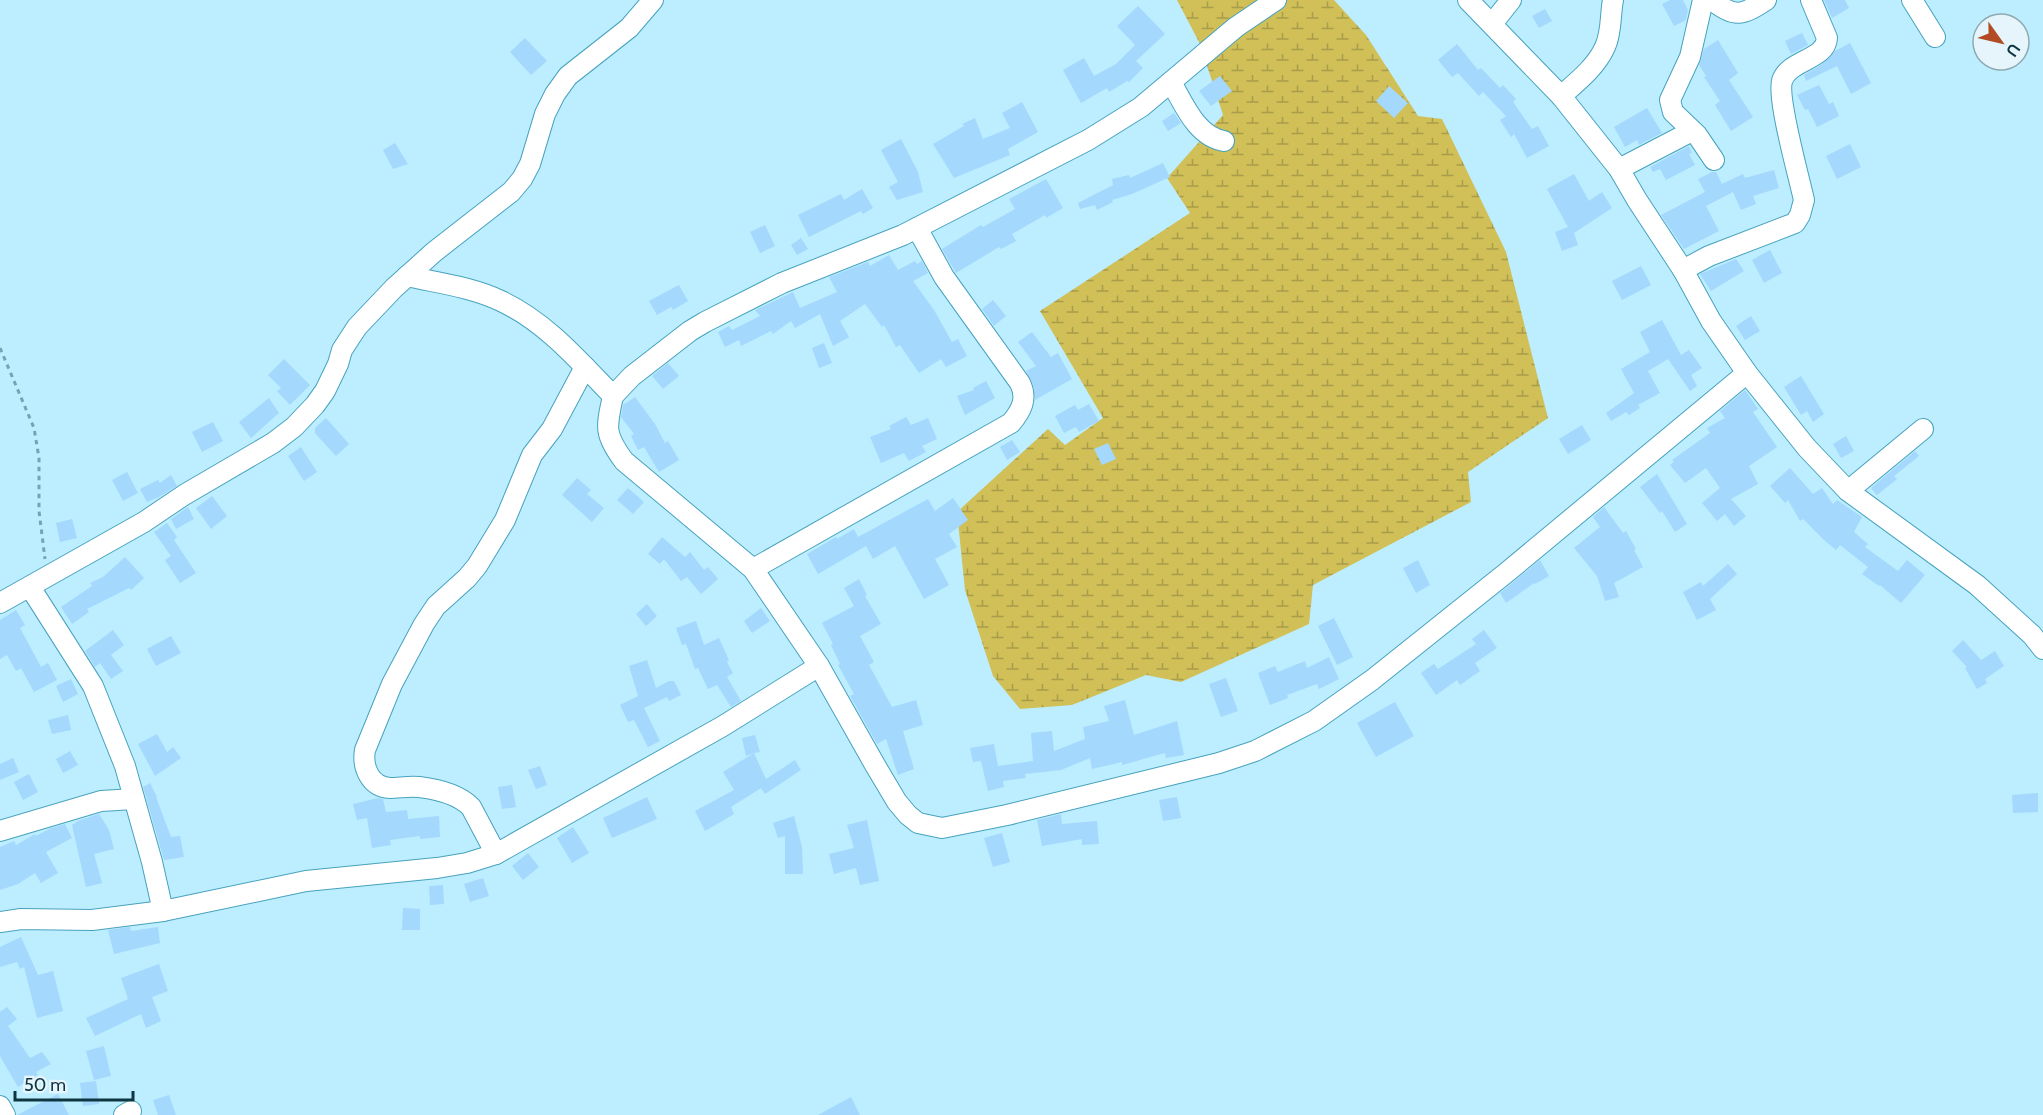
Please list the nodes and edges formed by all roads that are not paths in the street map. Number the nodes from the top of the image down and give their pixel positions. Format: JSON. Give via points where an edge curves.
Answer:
{"nodes":[{"id":1,"x":653,"y":0,"type":"edge"},
{"id":2,"x":1276,"y":0,"type":"edge"},
{"id":3,"x":1468,"y":0,"type":"edge"},
{"id":4,"x":1511,"y":0,"type":"edge"},
{"id":5,"x":1613,"y":0,"type":"edge"},
{"id":6,"x":1703,"y":0,"type":"edge"},
{"id":7,"x":1712,"y":0,"type":"edge"},
{"id":8,"x":1766,"y":0,"type":"edge"},
{"id":9,"x":1811,"y":0,"type":"edge"},
{"id":10,"x":1912,"y":0,"type":"edge"},
{"id":11,"x":1492,"y":24,"type":"junction"},
{"id":12,"x":1935,"y":36,"type":"dead end"},
{"id":13,"x":1171,"y":82,"type":"junction"},
{"id":14,"x":1561,"y":96,"type":"junction"},
{"id":15,"x":1692,"y":131,"type":"junction"},
{"id":16,"x":1224,"y":141,"type":"dead end"},
{"id":17,"x":1714,"y":160,"type":"dead end"},
{"id":18,"x":1619,"y":169,"type":"junction"},
{"id":19,"x":917,"y":228,"type":"junction"},
{"id":20,"x":1683,"y":270,"type":"junction"},
{"id":21,"x":407,"y":276,"type":"junction"},
{"id":22,"x":585,"y":367,"type":"junction"},
{"id":23,"x":1748,"y":373,"type":"junction"},
{"id":24,"x":613,"y":396,"type":"junction"},
{"id":25,"x":1923,"y":429,"type":"dead end"},
{"id":26,"x":1848,"y":491,"type":"junction"},
{"id":27,"x":753,"y":569,"type":"junction"},
{"id":28,"x":30,"y":587,"type":"junction"},
{"id":29,"x":0,"y":603,"type":"edge"},
{"id":30,"x":2043,"y":649,"type":"edge"},
{"id":31,"x":819,"y":666,"type":"junction"},
{"id":32,"x":134,"y":799,"type":"junction"},
{"id":33,"x":0,"y":831,"type":"edge"},
{"id":34,"x":496,"y":854,"type":"junction"},
{"id":35,"x":163,"y":911,"type":"junction"},
{"id":36,"x":0,"y":922,"type":"edge"},
{"id":37,"x":0,"y":1106,"type":"edge"},
{"id":38,"x":5,"y":1115,"type":"edge"}],
"edges":[{"from":1,"to":21,"type":"street","via":[[629,28],[568,76],[545,114],[530,164],[511,192]]},
{"from":2,"to":13,"type":"street","via":[[1236,27]]},
{"from":3,"to":11,"type":"street"},
{"from":4,"to":11,"type":"street"},
{"from":5,"to":14,"type":"street","via":[[1605,47],[1589,70]]},
{"from":6,"to":15,"type":"street","via":[[1690,57],[1670,100],[1673,112]]},
{"from":7,"to":8,"type":"street","via":[[1740,14]]},
{"from":9,"to":20,"type":"street","via":[[1827,43],[1788,72],[1782,82],[1804,200],[1800,215],[1795,223]]},
{"from":10,"to":12,"type":"street"},
{"from":11,"to":14,"type":"street"},
{"from":13,"to":16,"type":"street","via":[[1195,122],[1209,136]]},
{"from":13,"to":19,"type":"street","via":[[1141,107],[1088,140]]},
{"from":14,"to":18,"type":"street"},
{"from":15,"to":17,"type":"street"},
{"from":15,"to":18,"type":"street"},
{"from":18,"to":20,"type":"street"},
{"from":19,"to":24,"type":"street","via":[[782,283],[705,322],[632,376]]},
{"from":19,"to":27,"type":"street","via":[[944,277],[1020,383],[1024,391],[1021,411],[1011,423]]},
{"from":20,"to":23,"type":"street","via":[[1711,321]]},
{"from":21,"to":22,"type":"street","via":[[500,300],[568,348]]},
{"from":21,"to":28,"type":"street","via":[[357,327],[325,390],[294,428],[144,522]]},
{"from":22,"to":24,"type":"street"},
{"from":22,"to":34,"type":"street","via":[[552,429],[532,455],[505,520],[477,566],[436,606],[424,624],[392,684],[364,750],[366,769],[381,786],[418,787],[466,802]]},
{"from":23,"to":26,"type":"street","via":[[1807,448]]},
{"from":23,"to":31,"type":"street","via":[[1372,680],[1314,721],[1255,751],[1219,763],[1007,815],[942,828],[929,826],[918,823],[897,802]]},
{"from":24,"to":27,"type":"street","via":[[608,434],[624,461]]},
{"from":25,"to":26,"type":"street"},
{"from":26,"to":30,"type":"street","via":[[1977,585]]},
{"from":27,"to":31,"type":"street"},
{"from":28,"to":29,"type":"street"},
{"from":28,"to":32,"type":"street","via":[[93,686]]},
{"from":31,"to":34,"type":"street","via":[[723,726]]},
{"from":32,"to":33,"type":"street","via":[[101,801]]},
{"from":32,"to":35,"type":"street"},
{"from":34,"to":35,"type":"street","via":[[437,868],[306,881]]},
{"from":35,"to":36,"type":"street","via":[[92,920]]},
{"from":37,"to":38,"type":"street"}]}
